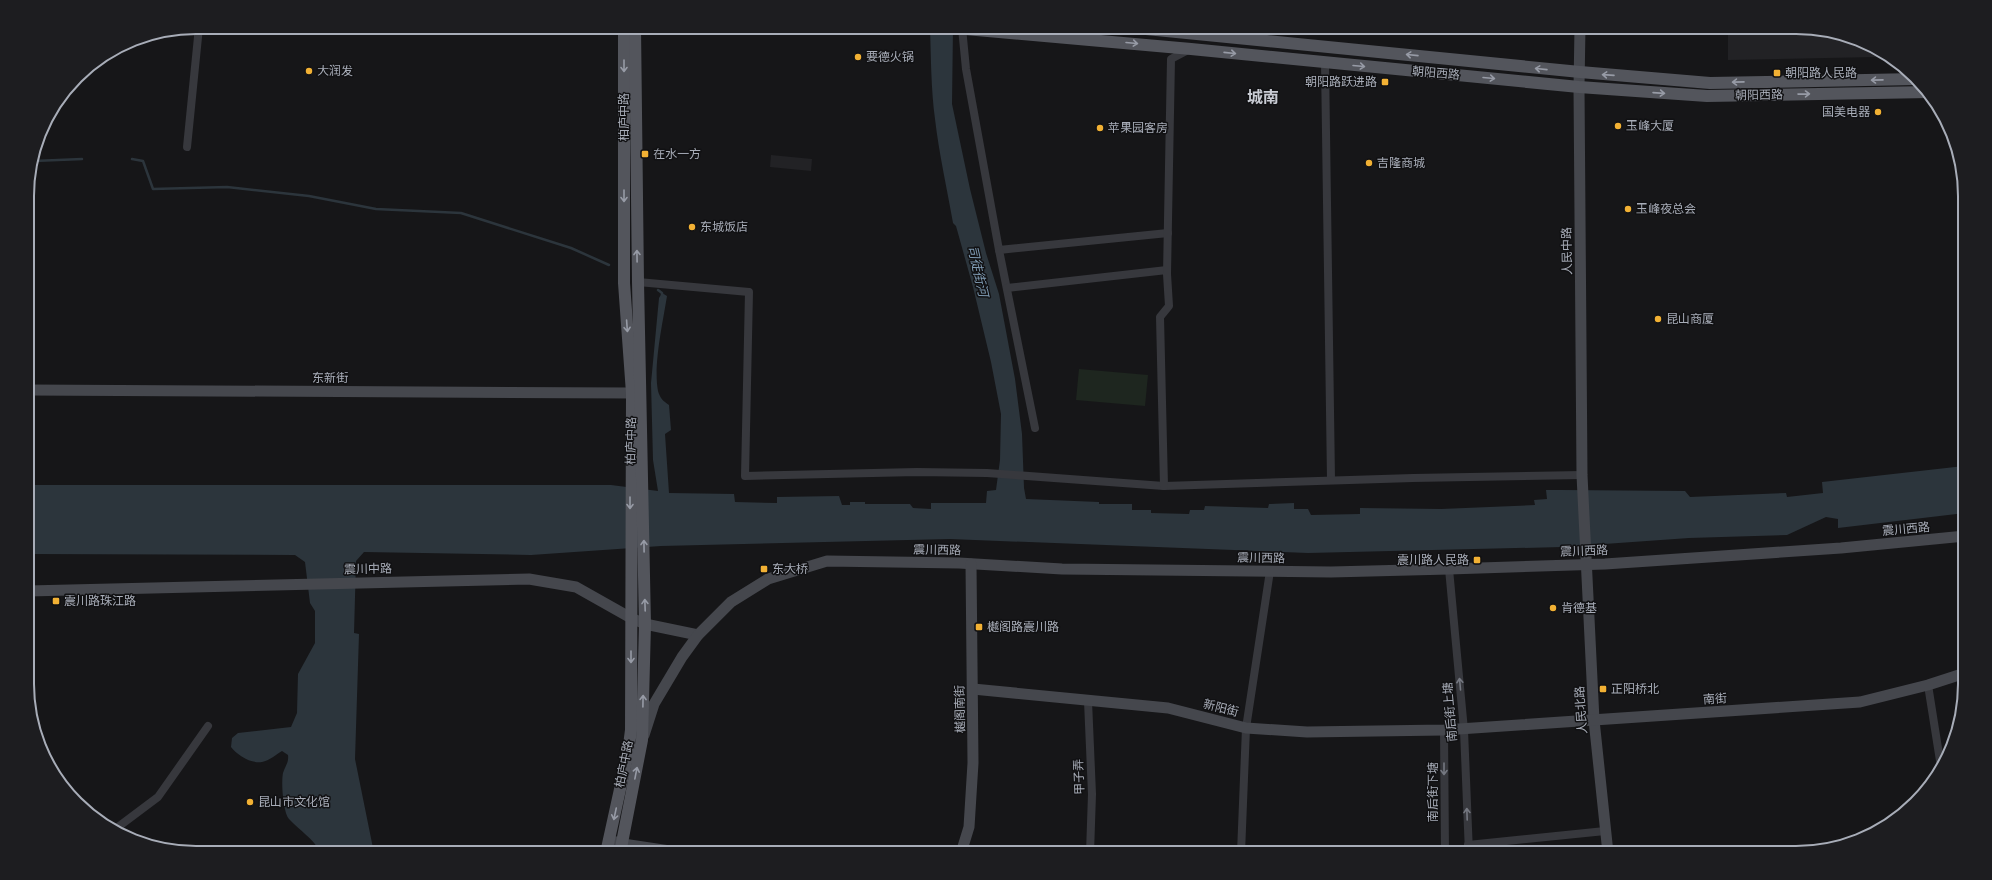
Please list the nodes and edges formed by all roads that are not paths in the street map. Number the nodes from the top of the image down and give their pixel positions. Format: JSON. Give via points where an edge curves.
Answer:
{"nodes":[{"id":1,"x":198,"y":34,"type":"edge"},
{"id":2,"x":624,"y":34,"type":"edge"},
{"id":3,"x":635,"y":34,"type":"edge"},
{"id":4,"x":955,"y":34,"type":"edge"},
{"id":5,"x":1021,"y":34,"type":"edge"},
{"id":6,"x":1197,"y":34,"type":"edge"},
{"id":7,"x":1235,"y":34,"type":"edge"},
{"id":8,"x":1580,"y":34,"type":"edge"},
{"id":9,"x":1191,"y":49,"type":"junction"},
{"id":10,"x":1325,"y":63,"type":"junction"},
{"id":11,"x":1580,"y":72,"type":"junction"},
{"id":12,"x":1908,"y":79,"type":"edge"},
{"id":13,"x":1578,"y":87,"type":"junction"},
{"id":14,"x":1920,"y":92,"type":"edge"},
{"id":15,"x":187,"y":146,"type":"dead end"},
{"id":16,"x":1168,"y":233,"type":"junction"},
{"id":17,"x":999,"y":250,"type":"junction"},
{"id":18,"x":1167,"y":270,"type":"junction"},
{"id":19,"x":638,"y":282,"type":"junction"},
{"id":20,"x":1007,"y":288,"type":"junction"},
{"id":21,"x":34,"y":390,"type":"edge"},
{"id":22,"x":632,"y":393,"type":"junction"},
{"id":23,"x":1036,"y":428,"type":"dead end"},
{"id":24,"x":1582,"y":474,"type":"junction"},
{"id":25,"x":1331,"y":480,"type":"junction"},
{"id":26,"x":1164,"y":486,"type":"junction"},
{"id":27,"x":1958,"y":537,"type":"edge"},
{"id":28,"x":971,"y":564,"type":"junction"},
{"id":29,"x":1586,"y":564,"type":"junction"},
{"id":30,"x":1449,"y":569,"type":"junction"},
{"id":31,"x":1270,"y":571,"type":"junction"},
{"id":32,"x":34,"y":591,"type":"edge"},
{"id":33,"x":631,"y":618,"type":"junction"},
{"id":34,"x":645,"y":624,"type":"junction"},
{"id":35,"x":698,"y":635,"type":"junction"},
{"id":36,"x":1958,"y":675,"type":"edge"},
{"id":37,"x":1928,"y":685,"type":"junction"},
{"id":38,"x":973,"y":688,"type":"junction"},
{"id":39,"x":1088,"y":701,"type":"junction"},
{"id":40,"x":1594,"y":720,"type":"junction"},
{"id":41,"x":208,"y":726,"type":"dead end"},
{"id":42,"x":1246,"y":728,"type":"junction"},
{"id":43,"x":1444,"y":730,"type":"junction"},
{"id":44,"x":1464,"y":730,"type":"junction"},
{"id":45,"x":642,"y":740,"type":"junction"},
{"id":46,"x":1939,"y":758,"type":"edge"},
{"id":47,"x":119,"y":826,"type":"edge"},
{"id":48,"x":1605,"y":831,"type":"junction"},
{"id":49,"x":609,"y":840,"type":"junction"},
{"id":50,"x":608,"y":846,"type":"edge"},
{"id":51,"x":619,"y":846,"type":"edge"},
{"id":52,"x":622,"y":846,"type":"edge"},
{"id":53,"x":963,"y":846,"type":"edge"},
{"id":54,"x":1090,"y":846,"type":"edge"},
{"id":55,"x":1241,"y":846,"type":"edge"},
{"id":56,"x":1446,"y":846,"type":"edge"},
{"id":57,"x":1469,"y":846,"type":"edge"},
{"id":58,"x":1492,"y":846,"type":"edge"},
{"id":59,"x":1607,"y":846,"type":"edge"}],
"edges":[{"from":1,"to":15,"type":"street"},
{"from":2,"to":22,"type":"main road","name":"柏庐中路","one_way":true,"via":[[624,283]]},
{"from":19,"to":3,"type":"main road","name":"柏庐中路","one_way":true},
{"from":4,"to":17,"type":"street","via":[[966,69]]},
{"from":5,"to":9,"type":"main road","name":"朝阳西路","one_way":true},
{"from":6,"to":9,"type":"street"},
{"from":11,"to":7,"type":"main road","name":"朝阳西路","one_way":true},
{"from":8,"to":11,"type":"street","name":"人民中路"},
{"from":9,"to":10,"type":"main road","name":"朝阳西路","one_way":true},
{"from":9,"to":16,"type":"street","via":[[1171,60]]},
{"from":10,"to":13,"type":"main road","name":"朝阳西路","one_way":true},
{"from":10,"to":25,"type":"street"},
{"from":12,"to":11,"type":"main road","name":"朝阳西路","one_way":true,"via":[[1710,83]]},
{"from":11,"to":13,"type":"street","name":"人民中路"},
{"from":13,"to":14,"type":"main road","name":"朝阳西路","one_way":true,"via":[[1707,96]]},
{"from":13,"to":24,"type":"street","name":"人民中路"},
{"from":16,"to":17,"type":"street"},
{"from":16,"to":18,"type":"street"},
{"from":17,"to":20,"type":"street"},
{"from":18,"to":20,"type":"street"},
{"from":18,"to":26,"type":"street","via":[[1169,306],[1160,317]]},
{"from":19,"to":26,"type":"street","via":[[749,292],[745,476],[917,472]]},
{"from":34,"to":19,"type":"main road","name":"柏庐中路","one_way":true},
{"from":20,"to":23,"type":"street"},
{"from":21,"to":22,"type":"street","name":"东新街"},
{"from":22,"to":33,"type":"main road","name":"柏庐中路","one_way":true},
{"from":24,"to":25,"type":"street"},
{"from":24,"to":29,"type":"street","name":"人民中路"},
{"from":25,"to":26,"type":"street"},
{"from":27,"to":29,"type":"street","name":"震川西路","via":[[1841,548]]},
{"from":28,"to":31,"type":"street","name":"震川西路","via":[[1062,569]]},
{"from":28,"to":35,"type":"street","name":"震川西路","via":[[827,561],[768,579],[730,602]]},
{"from":28,"to":38,"type":"street","name":"樾阁南街"},
{"from":29,"to":30,"type":"street","name":"震川西路"},
{"from":29,"to":40,"type":"street","name":"人民北路"},
{"from":30,"to":31,"type":"street","name":"震川西路"},
{"from":44,"to":30,"type":"street","name":"南后街上塘","one_way":true},
{"from":31,"to":42,"type":"street"},
{"from":32,"to":33,"type":"street","name":"震川中路","via":[[529,579],[576,587]]},
{"from":33,"to":34,"type":"street","name":"震川中路"},
{"from":33,"to":49,"type":"main road","name":"柏庐中路","one_way":true,"via":[[631,730]]},
{"from":34,"to":35,"type":"street","name":"震川中路"},
{"from":45,"to":34,"type":"main road","name":"柏庐中路","one_way":true},
{"from":35,"to":45,"type":"street","name":"震川西路","via":[[654,704]]},
{"from":36,"to":37,"type":"street","name":"南街"},
{"from":37,"to":40,"type":"street","name":"南街","via":[[1860,702]]},
{"from":37,"to":46,"type":"street"},
{"from":38,"to":39,"type":"street","name":"新阳街"},
{"from":38,"to":53,"type":"street","name":"樾阁南街","via":[[973,763],[969,827]]},
{"from":39,"to":42,"type":"street","name":"新阳街","via":[[1168,708]]},
{"from":39,"to":54,"type":"street","name":"甲子弄","via":[[1092,794]]},
{"from":40,"to":44,"type":"street","name":"南街"},
{"from":40,"to":48,"type":"street","name":"人民北路"},
{"from":41,"to":47,"type":"street","via":[[158,797]]},
{"from":42,"to":43,"type":"street","name":"新阳街","via":[[1307,732]]},
{"from":42,"to":55,"type":"street"},
{"from":43,"to":44,"type":"street","name":"新阳街"},
{"from":43,"to":56,"type":"street","name":"南后街下塘","one_way":true},
{"from":57,"to":44,"type":"street","name":"南后街上塘","one_way":true},
{"from":52,"to":45,"type":"main road","name":"柏庐中路","one_way":true},
{"from":48,"to":58,"type":"street"},
{"from":48,"to":59,"type":"street","name":"人民北路"},
{"from":49,"to":50,"type":"main road","name":"柏庐中路"},
{"from":49,"to":51,"type":"street"}]}
